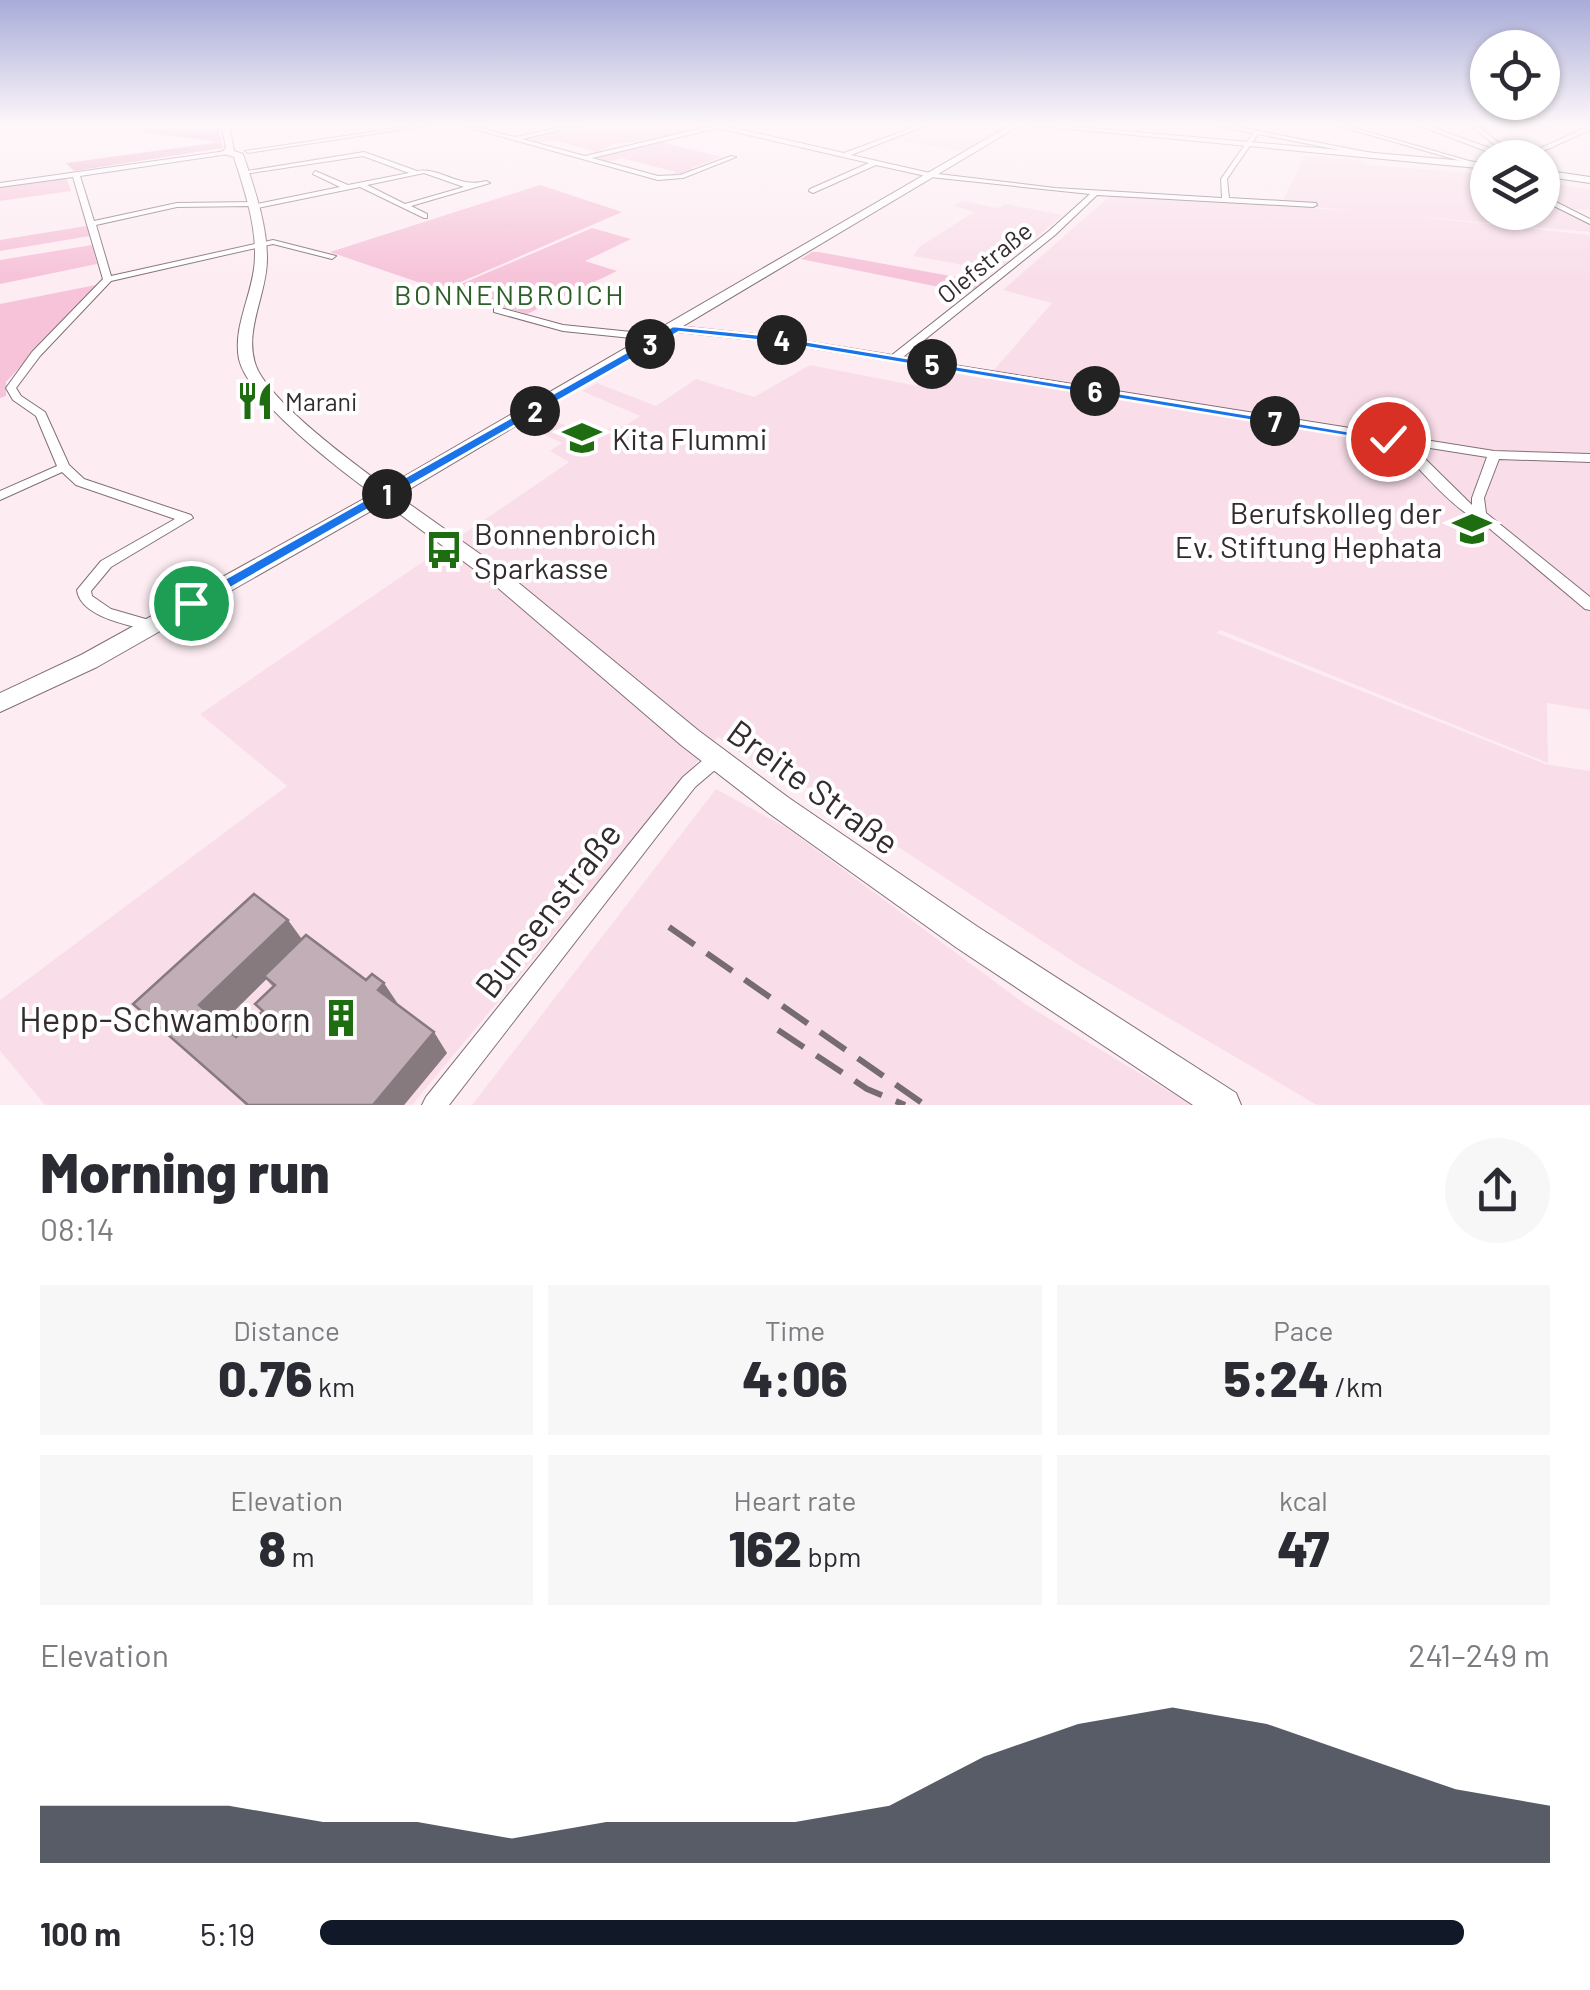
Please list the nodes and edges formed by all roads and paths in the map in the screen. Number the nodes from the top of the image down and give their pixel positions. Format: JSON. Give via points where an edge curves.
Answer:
{"nodes":[{"id":1,"x":65,"y":176,"type":"edge"},
{"id":2,"x":76,"y":176,"type":"edge"},
{"id":3,"x":245,"y":176,"type":"edge"},
{"id":4,"x":323,"y":176,"type":"edge"},
{"id":5,"x":405,"y":176,"type":"edge"},
{"id":6,"x":437,"y":176,"type":"edge"},
{"id":7,"x":655,"y":176,"type":"edge"},
{"id":8,"x":679,"y":176,"type":"edge"},
{"id":9,"x":848,"y":176,"type":"edge"},
{"id":10,"x":929,"y":176,"type":"edge"},
{"id":11,"x":935,"y":176,"type":"edge"},
{"id":12,"x":1226,"y":176,"type":"edge"},
{"id":13,"x":1560,"y":176,"type":"edge"},
{"id":14,"x":1590,"y":180,"type":"edge"},
{"id":15,"x":486,"y":183,"type":"dead end"},
{"id":16,"x":0,"y":185,"type":"edge"},
{"id":17,"x":362,"y":186,"type":"junction"},
{"id":18,"x":471,"y":187,"type":"junction"},
{"id":19,"x":349,"y":189,"type":"junction"},
{"id":20,"x":814,"y":191,"type":"dead end"},
{"id":21,"x":1095,"y":193,"type":"junction"},
{"id":22,"x":1226,"y":200,"type":"junction"},
{"id":23,"x":253,"y":205,"type":"junction"},
{"id":24,"x":1313,"y":205,"type":"dead end"},
{"id":25,"x":404,"y":206,"type":"junction"},
{"id":26,"x":1560,"y":206,"type":"edge"},
{"id":27,"x":424,"y":216,"type":"dead end"},
{"id":28,"x":1590,"y":222,"type":"edge"},
{"id":29,"x":91,"y":224,"type":"junction"},
{"id":30,"x":259,"y":244,"type":"junction"},
{"id":31,"x":332,"y":256,"type":"dead end"},
{"id":32,"x":108,"y":279,"type":"junction"},
{"id":33,"x":497,"y":310,"type":"dead end"},
{"id":34,"x":669,"y":333,"type":"junction"},
{"id":35,"x":896,"y":358,"type":"junction"},
{"id":36,"x":1399,"y":441,"type":"junction"},
{"id":37,"x":1494,"y":455,"type":"junction"},
{"id":38,"x":1590,"y":458,"type":"edge"},
{"id":39,"x":64,"y":467,"type":"junction"},
{"id":40,"x":0,"y":496,"type":"edge"},
{"id":41,"x":383,"y":496,"type":"junction"},
{"id":42,"x":1489,"y":524,"type":"junction"},
{"id":43,"x":1590,"y":605,"type":"edge"},
{"id":44,"x":151,"y":626,"type":"junction"},
{"id":45,"x":4,"y":699,"type":"edge"},
{"id":46,"x":716,"y":758,"type":"junction"},
{"id":47,"x":434,"y":1105,"type":"edge"},
{"id":48,"x":1224,"y":1105,"type":"edge"}],
"edges":[{"from":1,"to":16,"type":"street"},
{"from":2,"to":29,"type":"street"},
{"from":3,"to":23,"type":"main road"},
{"from":4,"to":19,"type":"street"},
{"from":5,"to":17,"type":"street"},
{"from":6,"to":18,"type":"street"},
{"from":7,"to":8,"type":"street"},
{"from":9,"to":20,"type":"street"},
{"from":10,"to":34,"type":"main road"},
{"from":11,"to":21,"type":"street"},
{"from":12,"to":22,"type":"street"},
{"from":13,"to":14,"type":"street"},
{"from":15,"to":18,"type":"street"},
{"from":17,"to":19,"type":"street"},
{"from":17,"to":25,"type":"street"},
{"from":18,"to":25,"type":"street"},
{"from":19,"to":23,"type":"street"},
{"from":21,"to":22,"type":"street"},
{"from":21,"to":35,"type":"street","name":"Olefstraße"},
{"from":22,"to":24,"type":"street"},
{"from":23,"to":29,"type":"street","via":[[177,206]]},
{"from":23,"to":30,"type":"main road"},
{"from":25,"to":27,"type":"street"},
{"from":26,"to":28,"type":"street"},
{"from":29,"to":32,"type":"street"},
{"from":30,"to":31,"type":"street"},
{"from":30,"to":32,"type":"street"},
{"from":30,"to":41,"type":"main road","name":"Breite Straße","via":[[245,353],[250,370],[307,432]]},
{"from":32,"to":39,"type":"street","via":[[12,384],[17,398],[41,414]]},
{"from":33,"to":34,"type":"street","via":[[563,328]]},
{"from":34,"to":35,"type":"street"},
{"from":34,"to":41,"type":"main road"},
{"from":35,"to":36,"type":"street"},
{"from":36,"to":37,"type":"street"},
{"from":36,"to":42,"type":"street"},
{"from":37,"to":38,"type":"street"},
{"from":37,"to":42,"type":"street","via":[[1478,498]]},
{"from":39,"to":40,"type":"street"},
{"from":39,"to":44,"type":"street","via":[[80,482],[186,518],[106,564],[84,590],[106,613]]},
{"from":41,"to":44,"type":"main road"},
{"from":41,"to":46,"type":"main road","name":"Breite Straße","via":[[498,577]]},
{"from":42,"to":43,"type":"street"},
{"from":44,"to":45,"type":"main road"},
{"from":46,"to":47,"type":"street","name":"Bunsenstraße","via":[[689,782]]},
{"from":46,"to":48,"type":"main road","name":"Breite Straße","via":[[995,959]]}]}
